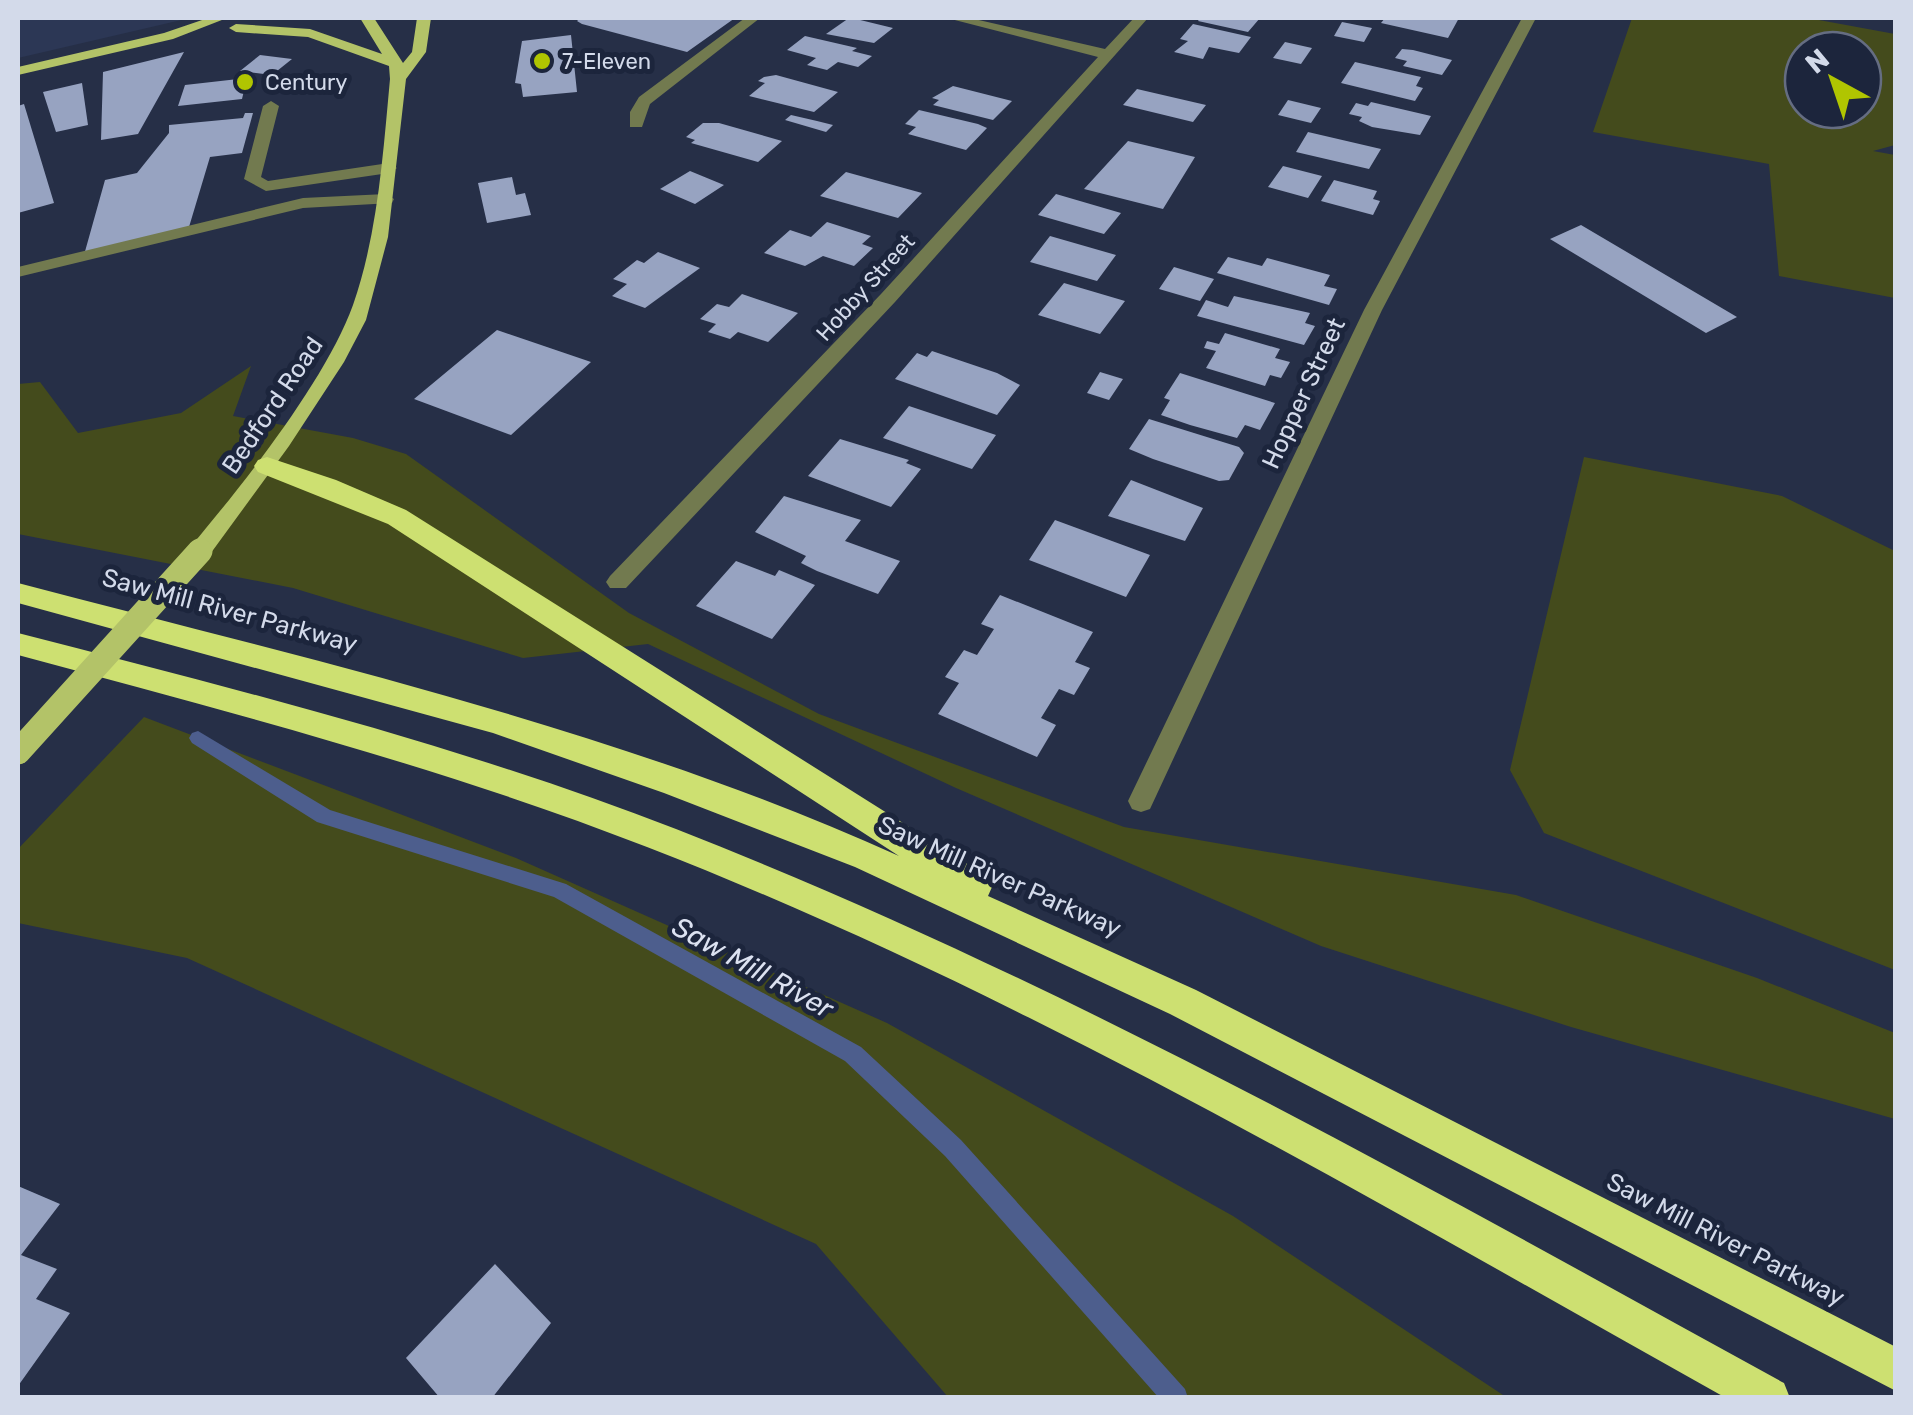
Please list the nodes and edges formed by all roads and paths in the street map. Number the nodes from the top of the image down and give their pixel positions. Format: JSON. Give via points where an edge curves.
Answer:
{"nodes":[{"id":1,"x":220,"y":18,"type":"edge"},
{"id":2,"x":282,"y":18,"type":"edge"},
{"id":3,"x":367,"y":18,"type":"edge"},
{"id":4,"x":424,"y":18,"type":"edge"},
{"id":5,"x":754,"y":18,"type":"edge"},
{"id":6,"x":954,"y":18,"type":"edge"},
{"id":7,"x":1141,"y":18,"type":"edge"},
{"id":8,"x":1530,"y":18,"type":"edge"},
{"id":9,"x":236,"y":28,"type":"junction"},
{"id":10,"x":168,"y":36,"type":"junction"},
{"id":11,"x":1106,"y":54,"type":"junction"},
{"id":12,"x":18,"y":71,"type":"edge"},
{"id":13,"x":397,"y":71,"type":"junction"},
{"id":14,"x":271,"y":106,"type":"dead end"},
{"id":15,"x":636,"y":124,"type":"dead end"},
{"id":16,"x":389,"y":168,"type":"junction"},
{"id":17,"x":386,"y":198,"type":"junction"},
{"id":18,"x":18,"y":272,"type":"edge"},
{"id":19,"x":267,"y":466,"type":"junction"},
{"id":20,"x":618,"y":582,"type":"dead end"},
{"id":21,"x":18,"y":593,"type":"edge"},
{"id":22,"x":18,"y":644,"type":"edge"},
{"id":23,"x":18,"y":752,"type":"edge"},
{"id":24,"x":1141,"y":800,"type":"dead end"},
{"id":25,"x":1076,"y":950,"type":"junction"},
{"id":26,"x":1896,"y":1370,"type":"edge"},
{"id":27,"x":1769,"y":1398,"type":"edge"}],
"edges":[{"from":1,"to":10,"type":"main road"},
{"from":2,"to":9,"type":"main road"},
{"from":3,"to":13,"type":"main road"},
{"from":4,"to":13,"type":"main road","via":[[418,52]]},
{"from":5,"to":15,"type":"street","via":[[654,91],[638,108]]},
{"from":6,"to":11,"type":"street"},
{"from":7,"to":11,"type":"street","name":"Hobby Street"},
{"from":8,"to":24,"type":"street","name":"Hopper Street","via":[[1373,310]]},
{"from":9,"to":10,"type":"main road"},
{"from":9,"to":13,"type":"main road","via":[[310,33]]},
{"from":10,"to":12,"type":"main road"},
{"from":11,"to":20,"type":"street","name":"Hobby Street","via":[[862,326]]},
{"from":13,"to":16,"type":"main road","name":"Bedford Road"},
{"from":14,"to":16,"type":"street","via":[[252,178],[266,186]]},
{"from":16,"to":17,"type":"main road","name":"Bedford Road"},
{"from":17,"to":18,"type":"street","via":[[303,203]]},
{"from":17,"to":19,"type":"main road","name":"Bedford Road","via":[[349,339]]},
{"from":19,"to":23,"type":"main road","name":"Bedford Road","bridge":true,"via":[[200,551]]},
{"from":19,"to":25,"type":"highway","via":[[360,499],[449,548]]},
{"from":21,"to":25,"type":"highway","name":"Saw Mill River Parkway","via":[[389,691],[586,751],[867,857]]},
{"from":22,"to":27,"type":"highway","via":[[305,720],[515,786],[660,837],[861,921],[1305,1143]]},
{"from":25,"to":26,"type":"highway","name":"Saw Mill River Parkway"}]}
